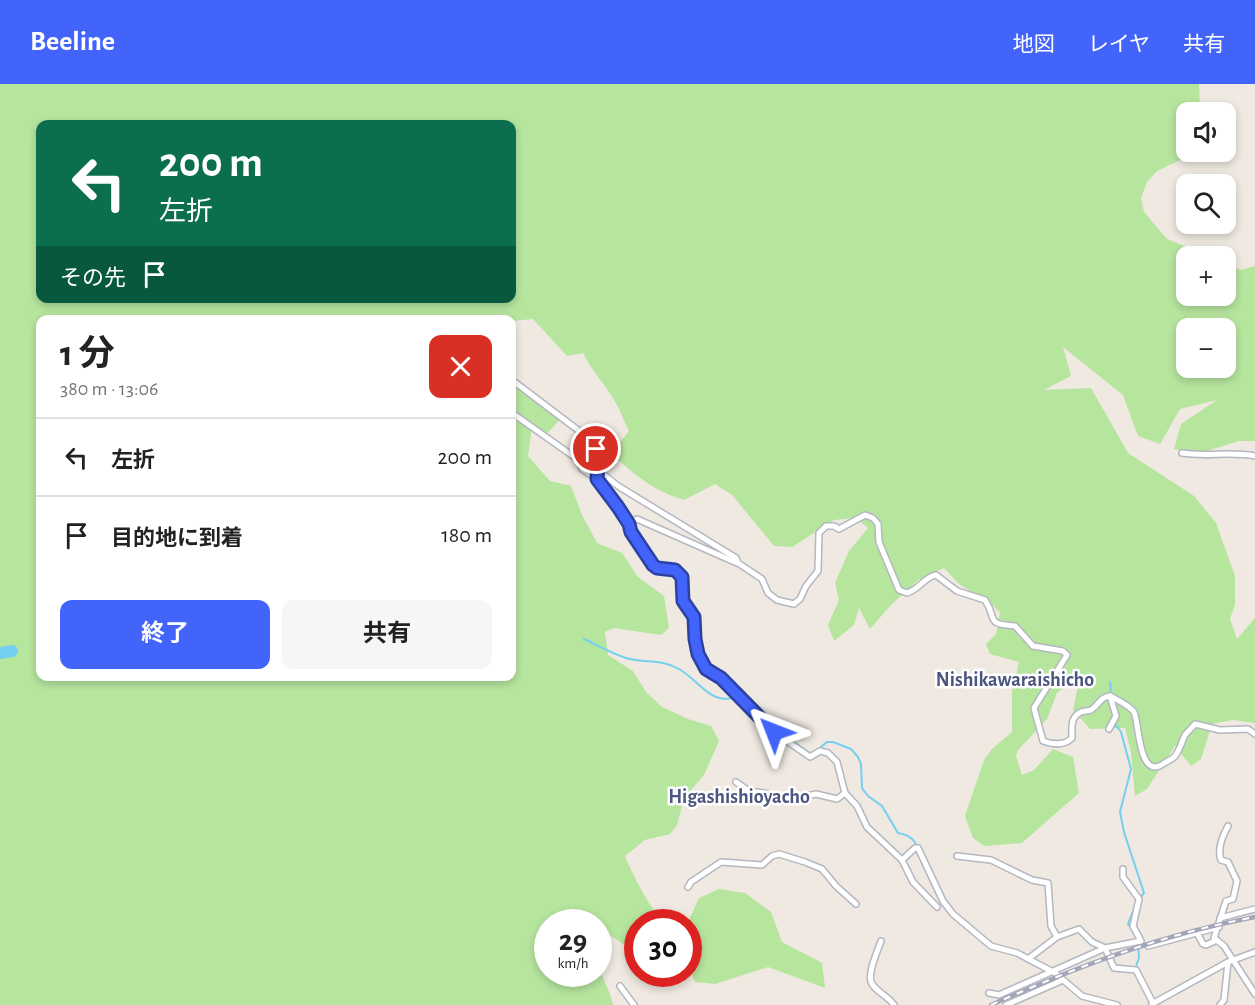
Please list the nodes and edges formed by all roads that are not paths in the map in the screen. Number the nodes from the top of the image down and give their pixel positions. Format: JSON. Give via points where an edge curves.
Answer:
{"nodes":[{"id":1,"x":516,"y":383,"type":"edge"},
{"id":2,"x":516,"y":416,"type":"edge"},
{"id":3,"x":1182,"y":453,"type":"dead end"},
{"id":4,"x":1255,"y":456,"type":"edge"},
{"id":5,"x":598,"y":470,"type":"junction"},
{"id":6,"x":597,"y":479,"type":"junction"},
{"id":7,"x":629,"y":524,"type":"junction"},
{"id":8,"x":738,"y":564,"type":"junction"},
{"id":9,"x":1110,"y":696,"type":"junction"},
{"id":10,"x":1109,"y":729,"type":"dead end"},
{"id":11,"x":1255,"y":734,"type":"edge"},
{"id":12,"x":736,"y":782,"type":"dead end"},
{"id":13,"x":845,"y":793,"type":"junction"},
{"id":14,"x":1228,"y":826,"type":"dead end"},
{"id":15,"x":957,"y":856,"type":"dead end"},
{"id":16,"x":902,"y":860,"type":"junction"},
{"id":17,"x":1123,"y":868,"type":"dead end"},
{"id":18,"x":688,"y":887,"type":"dead end"},
{"id":19,"x":856,"y":904,"type":"dead end"},
{"id":20,"x":937,"y":907,"type":"dead end"},
{"id":21,"x":1255,"y":909,"type":"edge"},
{"id":22,"x":1220,"y":918,"type":"junction"},
{"id":23,"x":1219,"y":927,"type":"junction"},
{"id":24,"x":1197,"y":933,"type":"junction"},
{"id":25,"x":1057,"y":937,"type":"junction"},
{"id":26,"x":1217,"y":940,"type":"junction"},
{"id":27,"x":881,"y":941,"type":"dead end"},
{"id":28,"x":1148,"y":946,"type":"dead end"},
{"id":29,"x":1105,"y":948,"type":"junction"},
{"id":30,"x":1255,"y":952,"type":"edge"},
{"id":31,"x":1029,"y":959,"type":"junction"},
{"id":32,"x":1230,"y":961,"type":"junction"},
{"id":33,"x":1051,"y":971,"type":"junction"},
{"id":34,"x":1063,"y":980,"type":"junction"},
{"id":35,"x":620,"y":986,"type":"dead end"},
{"id":36,"x":989,"y":993,"type":"dead end"},
{"id":37,"x":1255,"y":994,"type":"edge"},
{"id":38,"x":1152,"y":1004,"type":"edge"},
{"id":39,"x":634,"y":1005,"type":"edge"},
{"id":40,"x":894,"y":1005,"type":"edge"},
{"id":41,"x":1006,"y":1005,"type":"edge"},
{"id":42,"x":1117,"y":1005,"type":"edge"},
{"id":43,"x":1220,"y":1005,"type":"edge"}],
"edges":[{"from":1,"to":5,"type":"street","via":[[595,443]]},
{"from":2,"to":6,"type":"street","via":[[580,461],[582,468]]},
{"from":3,"to":4,"type":"street"},
{"from":5,"to":6,"type":"street"},
{"from":5,"to":8,"type":"street","via":[[736,558]]},
{"from":6,"to":7,"type":"street"},
{"from":7,"to":8,"type":"street","via":[[638,519]]},
{"from":7,"to":13,"type":"street","via":[[653,565],[675,570],[682,577],[683,601],[694,617],[698,654],[706,669],[721,678],[774,732],[810,757],[820,751],[828,753],[837,762]]},
{"from":8,"to":9,"type":"street","via":[[762,579],[768,593],[777,600],[794,604],[818,571],[819,533],[825,526],[839,529],[865,515],[878,524],[879,542],[899,590],[916,590],[936,574],[957,591],[985,600],[998,625],[1015,626],[1033,646],[1065,652],[1064,662],[1034,708],[1043,741],[1060,745],[1068,742],[1075,717]]},
{"from":9,"to":10,"type":"street","via":[[1116,716]]},
{"from":9,"to":11,"type":"street","via":[[1133,710],[1144,756],[1155,766],[1175,756],[1195,724],[1220,730],[1248,729]]},
{"from":12,"to":13,"type":"street","via":[[783,801],[816,794],[837,799]]},
{"from":13,"to":16,"type":"street","via":[[857,806],[867,827]]},
{"from":14,"to":22,"type":"street","via":[[1219,856],[1228,862],[1237,881],[1233,899],[1226,901]]},
{"from":15,"to":25,"type":"street","via":[[991,860],[1032,880],[1048,883],[1050,926]]},
{"from":16,"to":20,"type":"street","via":[[913,882]]},
{"from":16,"to":31,"type":"street","via":[[918,848],[943,901],[954,914],[991,946]]},
{"from":17,"to":29,"type":"street","via":[[1123,877],[1139,899],[1134,926],[1141,941]]},
{"from":18,"to":19,"type":"street","via":[[721,862],[762,866],[779,854],[822,869]]},
{"from":21,"to":22,"type":"street"},
{"from":22,"to":23,"type":"street"},
{"from":23,"to":24,"type":"street"},
{"from":23,"to":26,"type":"street","via":[[1214,938]]},
{"from":24,"to":26,"type":"street","via":[[1203,944]]},
{"from":24,"to":28,"type":"street"},
{"from":25,"to":29,"type":"street","via":[[1079,929]]},
{"from":25,"to":31,"type":"street"},
{"from":26,"to":32,"type":"street"},
{"from":27,"to":40,"type":"street","via":[[870,978]]},
{"from":29,"to":33,"type":"street"},
{"from":29,"to":38,"type":"street","via":[[1114,968],[1136,970]]},
{"from":30,"to":32,"type":"street"},
{"from":31,"to":33,"type":"street"},
{"from":32,"to":37,"type":"street"},
{"from":32,"to":38,"type":"street"},
{"from":32,"to":43,"type":"street"},
{"from":33,"to":34,"type":"street"},
{"from":33,"to":36,"type":"street","via":[[999,994]]},
{"from":34,"to":41,"type":"street"},
{"from":34,"to":42,"type":"street","via":[[1082,996]]},
{"from":35,"to":39,"type":"street"}]}
